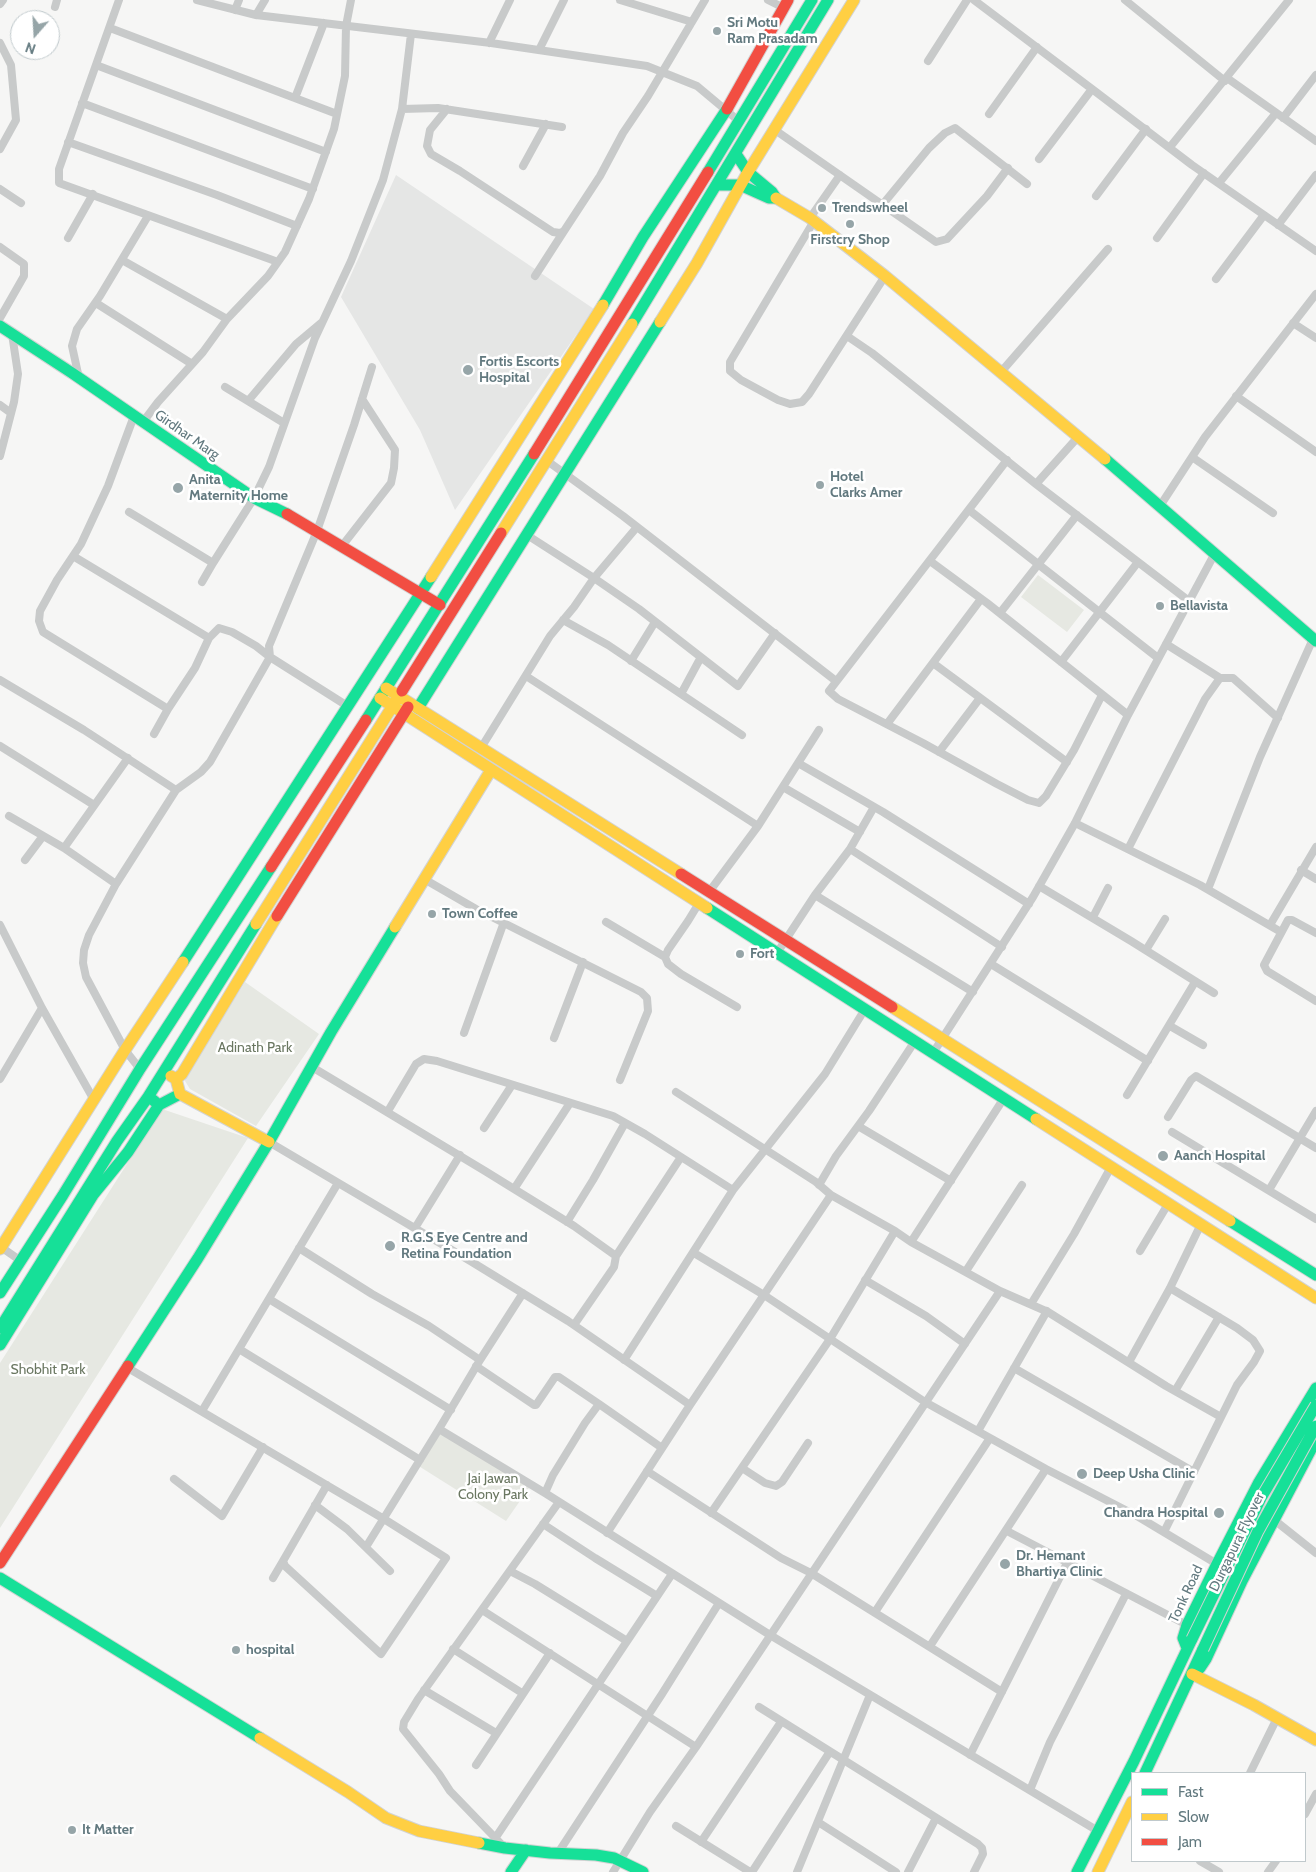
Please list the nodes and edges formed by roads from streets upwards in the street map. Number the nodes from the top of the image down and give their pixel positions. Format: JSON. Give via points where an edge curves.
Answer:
{"nodes":[{"id":1,"x":3,"y":0,"type":"edge"},
{"id":2,"x":119,"y":0,"type":"edge"},
{"id":3,"x":197,"y":0,"type":"edge"},
{"id":4,"x":239,"y":0,"type":"edge"},
{"id":5,"x":265,"y":0,"type":"edge"},
{"id":6,"x":351,"y":0,"type":"edge"},
{"id":7,"x":510,"y":0,"type":"edge"},
{"id":8,"x":564,"y":0,"type":"edge"},
{"id":9,"x":620,"y":0,"type":"edge"},
{"id":10,"x":705,"y":0,"type":"edge"},
{"id":11,"x":768,"y":0,"type":"edge"},
{"id":12,"x":812,"y":0,"type":"edge"},
{"id":13,"x":828,"y":0,"type":"edge"},
{"id":14,"x":854,"y":0,"type":"edge"},
{"id":15,"x":967,"y":0,"type":"edge"},
{"id":16,"x":974,"y":0,"type":"edge"},
{"id":17,"x":1125,"y":0,"type":"edge"},
{"id":18,"x":1289,"y":0,"type":"edge"},
{"id":19,"x":632,"y":2,"type":"edge"},
{"id":20,"x":0,"y":4,"type":"edge"},
{"id":21,"x":786,"y":4,"type":"edge"},
{"id":22,"x":235,"y":10,"type":"junction"},
{"id":23,"x":256,"y":15,"type":"junction"},
{"id":24,"x":692,"y":22,"type":"junction"},
{"id":25,"x":324,"y":23,"type":"junction"},
{"id":26,"x":346,"y":26,"type":"junction"},
{"id":27,"x":110,"y":28,"type":"junction"},
{"id":28,"x":410,"y":34,"type":"junction"},
{"id":29,"x":0,"y":43,"type":"edge"},
{"id":30,"x":489,"y":43,"type":"junction"},
{"id":31,"x":1037,"y":48,"type":"junction"},
{"id":32,"x":539,"y":50,"type":"junction"},
{"id":33,"x":928,"y":61,"type":"dead end"},
{"id":34,"x":96,"y":66,"type":"junction"},
{"id":35,"x":662,"y":72,"type":"junction"},
{"id":36,"x":1316,"y":75,"type":"edge"},
{"id":37,"x":1226,"y":79,"type":"junction"},
{"id":38,"x":1092,"y":89,"type":"junction"},
{"id":39,"x":296,"y":98,"type":"junction"},
{"id":40,"x":82,"y":104,"type":"junction"},
{"id":41,"x":402,"y":109,"type":"junction"},
{"id":42,"x":448,"y":109,"type":"junction"},
{"id":43,"x":726,"y":110,"type":"junction"},
{"id":44,"x":1276,"y":113,"type":"junction"},
{"id":45,"x":337,"y":114,"type":"junction"},
{"id":46,"x":990,"y":114,"type":"dead end"},
{"id":47,"x":1283,"y":118,"type":"junction"},
{"id":48,"x":740,"y":122,"type":"junction"},
{"id":49,"x":546,"y":124,"type":"junction"},
{"id":50,"x":562,"y":127,"type":"dead end"},
{"id":51,"x":1146,"y":129,"type":"junction"},
{"id":52,"x":774,"y":130,"type":"junction"},
{"id":53,"x":1316,"y":140,"type":"edge"},
{"id":54,"x":68,"y":142,"type":"junction"},
{"id":55,"x":1170,"y":147,"type":"junction"},
{"id":56,"x":0,"y":149,"type":"edge"},
{"id":57,"x":326,"y":152,"type":"junction"},
{"id":58,"x":736,"y":154,"type":"junction"},
{"id":59,"x":1039,"y":159,"type":"dead end"},
{"id":60,"x":523,"y":166,"type":"dead end"},
{"id":61,"x":1008,"y":168,"type":"junction"},
{"id":62,"x":748,"y":172,"type":"junction"},
{"id":63,"x":1204,"y":173,"type":"junction"},
{"id":64,"x":840,"y":175,"type":"junction"},
{"id":65,"x":1316,"y":175,"type":"edge"},
{"id":66,"x":1219,"y":183,"type":"junction"},
{"id":67,"x":717,"y":184,"type":"junction"},
{"id":68,"x":1027,"y":184,"type":"dead end"},
{"id":69,"x":740,"y":185,"type":"junction"},
{"id":70,"x":0,"y":189,"type":"edge"},
{"id":71,"x":313,"y":189,"type":"junction"},
{"id":72,"x":93,"y":194,"type":"junction"},
{"id":73,"x":1096,"y":196,"type":"dead end"},
{"id":74,"x":776,"y":198,"type":"junction"},
{"id":75,"x":21,"y":203,"type":"dead end"},
{"id":76,"x":883,"y":204,"type":"junction"},
{"id":77,"x":1264,"y":215,"type":"junction"},
{"id":78,"x":148,"y":216,"type":"junction"},
{"id":79,"x":812,"y":219,"type":"junction"},
{"id":80,"x":1278,"y":225,"type":"junction"},
{"id":81,"x":297,"y":226,"type":"junction"},
{"id":82,"x":564,"y":231,"type":"junction"},
{"id":83,"x":68,"y":238,"type":"dead end"},
{"id":84,"x":1157,"y":238,"type":"dead end"},
{"id":85,"x":0,"y":247,"type":"edge"},
{"id":86,"x":1108,"y":248,"type":"dead end"},
{"id":87,"x":1316,"y":251,"type":"edge"},
{"id":88,"x":122,"y":260,"type":"junction"},
{"id":89,"x":278,"y":262,"type":"junction"},
{"id":90,"x":535,"y":276,"type":"dead end"},
{"id":91,"x":885,"y":276,"type":"junction"},
{"id":92,"x":1216,"y":280,"type":"dead end"},
{"id":93,"x":1316,"y":294,"type":"edge"},
{"id":94,"x":96,"y":303,"type":"junction"},
{"id":95,"x":0,"y":318,"type":"edge"},
{"id":96,"x":227,"y":318,"type":"junction"},
{"id":97,"x":323,"y":321,"type":"junction"},
{"id":98,"x":1293,"y":323,"type":"junction"},
{"id":99,"x":0,"y":326,"type":"edge"},
{"id":100,"x":847,"y":336,"type":"junction"},
{"id":101,"x":16,"y":337,"type":"junction"},
{"id":102,"x":1316,"y":338,"type":"edge"},
{"id":103,"x":192,"y":364,"type":"junction"},
{"id":104,"x":372,"y":368,"type":"dead end"},
{"id":105,"x":1000,"y":372,"type":"junction"},
{"id":106,"x":76,"y":376,"type":"junction"},
{"id":107,"x":225,"y":387,"type":"dead end"},
{"id":108,"x":1236,"y":396,"type":"junction"},
{"id":109,"x":362,"y":399,"type":"junction"},
{"id":110,"x":248,"y":400,"type":"junction"},
{"id":111,"x":0,"y":405,"type":"edge"},
{"id":112,"x":11,"y":413,"type":"junction"},
{"id":113,"x":139,"y":419,"type":"junction"},
{"id":114,"x":284,"y":423,"type":"junction"},
{"id":115,"x":1078,"y":437,"type":"junction"},
{"id":116,"x":1316,"y":452,"type":"edge"},
{"id":117,"x":0,"y":456,"type":"edge"},
{"id":118,"x":1192,"y":457,"type":"junction"},
{"id":119,"x":546,"y":460,"type":"junction"},
{"id":120,"x":1006,"y":460,"type":"junction"},
{"id":121,"x":565,"y":474,"type":"junction"},
{"id":122,"x":1036,"y":484,"type":"junction"},
{"id":123,"x":254,"y":498,"type":"junction"},
{"id":124,"x":1160,"y":506,"type":"junction"},
{"id":125,"x":969,"y":510,"type":"junction"},
{"id":126,"x":129,"y":512,"type":"dead end"},
{"id":127,"x":1272,"y":513,"type":"dead end"},
{"id":128,"x":1077,"y":515,"type":"junction"},
{"id":129,"x":637,"y":527,"type":"junction"},
{"id":130,"x":317,"y":531,"type":"junction"},
{"id":131,"x":527,"y":535,"type":"junction"},
{"id":132,"x":342,"y":546,"type":"junction"},
{"id":133,"x":1214,"y":553,"type":"junction"},
{"id":134,"x":73,"y":556,"type":"junction"},
{"id":135,"x":930,"y":561,"type":"junction"},
{"id":136,"x":1138,"y":562,"type":"junction"},
{"id":137,"x":213,"y":563,"type":"junction"},
{"id":138,"x":1037,"y":565,"type":"junction"},
{"id":139,"x":594,"y":578,"type":"junction"},
{"id":140,"x":202,"y":582,"type":"dead end"},
{"id":141,"x":421,"y":594,"type":"junction"},
{"id":142,"x":981,"y":598,"type":"junction"},
{"id":143,"x":1189,"y":601,"type":"junction"},
{"id":144,"x":440,"y":605,"type":"junction"},
{"id":145,"x":1000,"y":613,"type":"junction"},
{"id":146,"x":1099,"y":614,"type":"junction"},
{"id":147,"x":563,"y":620,"type":"junction"},
{"id":148,"x":655,"y":622,"type":"junction"},
{"id":149,"x":775,"y":633,"type":"junction"},
{"id":150,"x":208,"y":638,"type":"junction"},
{"id":151,"x":1314,"y":640,"type":"edge"},
{"id":152,"x":1166,"y":644,"type":"junction"},
{"id":153,"x":270,"y":657,"type":"junction"},
{"id":154,"x":701,"y":657,"type":"junction"},
{"id":155,"x":1158,"y":658,"type":"junction"},
{"id":156,"x":631,"y":661,"type":"junction"},
{"id":157,"x":1061,"y":662,"type":"junction"},
{"id":158,"x":933,"y":663,"type":"junction"},
{"id":159,"x":526,"y":676,"type":"junction"},
{"id":160,"x":1220,"y":678,"type":"junction"},
{"id":161,"x":0,"y":680,"type":"edge"},
{"id":162,"x":836,"y":681,"type":"junction"},
{"id":163,"x":383,"y":693,"type":"junction"},
{"id":164,"x":680,"y":694,"type":"junction"},
{"id":165,"x":1102,"y":694,"type":"junction"},
{"id":166,"x":399,"y":696,"type":"junction"},
{"id":167,"x":980,"y":698,"type":"junction"},
{"id":168,"x":393,"y":706,"type":"junction"},
{"id":169,"x":349,"y":707,"type":"junction"},
{"id":170,"x":168,"y":708,"type":"junction"},
{"id":171,"x":411,"y":708,"type":"junction"},
{"id":172,"x":1128,"y":715,"type":"junction"},
{"id":173,"x":1278,"y":718,"type":"junction"},
{"id":174,"x":887,"y":724,"type":"junction"},
{"id":175,"x":819,"y":730,"type":"dead end"},
{"id":176,"x":154,"y":734,"type":"dead end"},
{"id":177,"x":742,"y":736,"type":"dead end"},
{"id":178,"x":0,"y":746,"type":"edge"},
{"id":179,"x":481,"y":748,"type":"junction"},
{"id":180,"x":939,"y":752,"type":"junction"},
{"id":181,"x":128,"y":758,"type":"junction"},
{"id":182,"x":1066,"y":762,"type":"junction"},
{"id":183,"x":798,"y":763,"type":"junction"},
{"id":184,"x":491,"y":770,"type":"junction"},
{"id":185,"x":783,"y":787,"type":"junction"},
{"id":186,"x":176,"y":790,"type":"junction"},
{"id":187,"x":94,"y":805,"type":"junction"},
{"id":188,"x":874,"y":807,"type":"junction"},
{"id":189,"x":9,"y":816,"type":"dead end"},
{"id":190,"x":1075,"y":823,"type":"junction"},
{"id":191,"x":758,"y":826,"type":"junction"},
{"id":192,"x":860,"y":832,"type":"junction"},
{"id":193,"x":43,"y":836,"type":"junction"},
{"id":194,"x":1316,"y":846,"type":"edge"},
{"id":195,"x":64,"y":848,"type":"junction"},
{"id":196,"x":850,"y":849,"type":"junction"},
{"id":197,"x":1128,"y":849,"type":"junction"},
{"id":198,"x":25,"y":860,"type":"dead end"},
{"id":199,"x":1301,"y":870,"type":"junction"},
{"id":200,"x":424,"y":879,"type":"junction"},
{"id":201,"x":1316,"y":879,"type":"edge"},
{"id":202,"x":116,"y":884,"type":"junction"},
{"id":203,"x":1039,"y":886,"type":"junction"},
{"id":204,"x":1108,"y":888,"type":"dead end"},
{"id":205,"x":1208,"y":889,"type":"junction"},
{"id":206,"x":709,"y":892,"type":"junction"},
{"id":207,"x":815,"y":895,"type":"junction"},
{"id":208,"x":698,"y":903,"type":"junction"},
{"id":209,"x":1029,"y":904,"type":"junction"},
{"id":210,"x":1093,"y":917,"type":"junction"},
{"id":211,"x":1165,"y":919,"type":"dead end"},
{"id":212,"x":504,"y":922,"type":"junction"},
{"id":213,"x":606,"y":922,"type":"dead end"},
{"id":214,"x":1270,"y":925,"type":"junction"},
{"id":215,"x":0,"y":926,"type":"edge"},
{"id":216,"x":1281,"y":932,"type":"junction"},
{"id":217,"x":1316,"y":932,"type":"edge"},
{"id":218,"x":5,"y":936,"type":"junction"},
{"id":219,"x":785,"y":940,"type":"junction"},
{"id":220,"x":0,"y":945,"type":"edge"},
{"id":221,"x":1002,"y":947,"type":"junction"},
{"id":222,"x":1146,"y":950,"type":"junction"},
{"id":223,"x":777,"y":953,"type":"junction"},
{"id":224,"x":665,"y":957,"type":"junction"},
{"id":225,"x":583,"y":962,"type":"junction"},
{"id":226,"x":991,"y":964,"type":"junction"},
{"id":227,"x":1195,"y":982,"type":"junction"},
{"id":228,"x":973,"y":992,"type":"junction"},
{"id":229,"x":1214,"y":993,"type":"dead end"},
{"id":230,"x":1316,"y":1001,"type":"edge"},
{"id":231,"x":42,"y":1008,"type":"junction"},
{"id":232,"x":737,"y":1008,"type":"dead end"},
{"id":233,"x":865,"y":1009,"type":"junction"},
{"id":234,"x":1170,"y":1026,"type":"junction"},
{"id":235,"x":464,"y":1033,"type":"dead end"},
{"id":236,"x":554,"y":1038,"type":"dead end"},
{"id":237,"x":942,"y":1039,"type":"junction"},
{"id":238,"x":915,"y":1041,"type":"junction"},
{"id":239,"x":1203,"y":1045,"type":"dead end"},
{"id":240,"x":125,"y":1050,"type":"junction"},
{"id":241,"x":933,"y":1053,"type":"junction"},
{"id":242,"x":1148,"y":1061,"type":"junction"},
{"id":243,"x":312,"y":1067,"type":"junction"},
{"id":244,"x":140,"y":1069,"type":"junction"},
{"id":245,"x":164,"y":1072,"type":"junction"},
{"id":246,"x":0,"y":1079,"type":"edge"},
{"id":247,"x":176,"y":1079,"type":"junction"},
{"id":248,"x":620,"y":1080,"type":"dead end"},
{"id":249,"x":512,"y":1085,"type":"junction"},
{"id":250,"x":676,"y":1092,"type":"dead end"},
{"id":251,"x":180,"y":1094,"type":"junction"},
{"id":252,"x":1128,"y":1095,"type":"dead end"},
{"id":253,"x":148,"y":1097,"type":"junction"},
{"id":254,"x":1004,"y":1098,"type":"junction"},
{"id":255,"x":94,"y":1100,"type":"junction"},
{"id":256,"x":570,"y":1103,"type":"junction"},
{"id":257,"x":159,"y":1105,"type":"junction"},
{"id":258,"x":1316,"y":1111,"type":"edge"},
{"id":259,"x":388,"y":1112,"type":"junction"},
{"id":260,"x":1168,"y":1117,"type":"dead end"},
{"id":261,"x":624,"y":1123,"type":"junction"},
{"id":262,"x":858,"y":1126,"type":"junction"},
{"id":263,"x":484,"y":1128,"type":"dead end"},
{"id":264,"x":1172,"y":1132,"type":"dead end"},
{"id":265,"x":1299,"y":1137,"type":"junction"},
{"id":266,"x":270,"y":1142,"type":"junction"},
{"id":267,"x":1316,"y":1148,"type":"edge"},
{"id":268,"x":765,"y":1149,"type":"junction"},
{"id":269,"x":460,"y":1155,"type":"junction"},
{"id":270,"x":681,"y":1157,"type":"junction"},
{"id":271,"x":105,"y":1160,"type":"junction"},
{"id":272,"x":115,"y":1167,"type":"junction"},
{"id":273,"x":1111,"y":1167,"type":"junction"},
{"id":274,"x":951,"y":1181,"type":"junction"},
{"id":275,"x":338,"y":1183,"type":"junction"},
{"id":276,"x":819,"y":1185,"type":"junction"},
{"id":277,"x":1022,"y":1185,"type":"dead end"},
{"id":278,"x":514,"y":1189,"type":"junction"},
{"id":279,"x":734,"y":1190,"type":"junction"},
{"id":280,"x":1269,"y":1190,"type":"junction"},
{"id":281,"x":831,"y":1195,"type":"junction"},
{"id":282,"x":1168,"y":1204,"type":"junction"},
{"id":283,"x":1316,"y":1219,"type":"edge"},
{"id":284,"x":567,"y":1222,"type":"junction"},
{"id":285,"x":1201,"y":1224,"type":"junction"},
{"id":286,"x":415,"y":1228,"type":"junction"},
{"id":287,"x":895,"y":1231,"type":"junction"},
{"id":288,"x":911,"y":1242,"type":"junction"},
{"id":289,"x":1,"y":1248,"type":"edge"},
{"id":290,"x":299,"y":1248,"type":"junction"},
{"id":291,"x":1140,"y":1251,"type":"dead end"},
{"id":292,"x":694,"y":1253,"type":"junction"},
{"id":293,"x":616,"y":1256,"type":"junction"},
{"id":294,"x":21,"y":1261,"type":"junction"},
{"id":295,"x":966,"y":1271,"type":"junction"},
{"id":296,"x":1316,"y":1275,"type":"edge"},
{"id":297,"x":865,"y":1280,"type":"junction"},
{"id":298,"x":1170,"y":1288,"type":"junction"},
{"id":299,"x":1000,"y":1290,"type":"junction"},
{"id":300,"x":0,"y":1293,"type":"edge"},
{"id":301,"x":523,"y":1293,"type":"junction"},
{"id":302,"x":764,"y":1295,"type":"junction"},
{"id":303,"x":1316,"y":1298,"type":"edge"},
{"id":304,"x":269,"y":1299,"type":"junction"},
{"id":305,"x":1031,"y":1304,"type":"junction"},
{"id":306,"x":1047,"y":1311,"type":"junction"},
{"id":307,"x":1219,"y":1317,"type":"junction"},
{"id":308,"x":574,"y":1325,"type":"junction"},
{"id":309,"x":0,"y":1328,"type":"edge"},
{"id":310,"x":830,"y":1339,"type":"junction"},
{"id":311,"x":965,"y":1344,"type":"junction"},
{"id":312,"x":0,"y":1345,"type":"edge"},
{"id":313,"x":239,"y":1349,"type":"junction"},
{"id":314,"x":624,"y":1360,"type":"junction"},
{"id":315,"x":1129,"y":1362,"type":"junction"},
{"id":316,"x":478,"y":1363,"type":"junction"},
{"id":317,"x":128,"y":1368,"type":"junction"},
{"id":318,"x":1014,"y":1368,"type":"junction"},
{"id":319,"x":1316,"y":1388,"type":"edge"},
{"id":320,"x":1175,"y":1391,"type":"junction"},
{"id":321,"x":925,"y":1402,"type":"junction"},
{"id":322,"x":599,"y":1404,"type":"junction"},
{"id":323,"x":1316,"y":1404,"type":"edge"},
{"id":324,"x":690,"y":1405,"type":"junction"},
{"id":325,"x":451,"y":1410,"type":"junction"},
{"id":326,"x":202,"y":1411,"type":"junction"},
{"id":327,"x":1221,"y":1417,"type":"junction"},
{"id":328,"x":1316,"y":1426,"type":"edge"},
{"id":329,"x":439,"y":1429,"type":"junction"},
{"id":330,"x":978,"y":1431,"type":"junction"},
{"id":331,"x":990,"y":1438,"type":"junction"},
{"id":332,"x":1316,"y":1440,"type":"edge"},
{"id":333,"x":808,"y":1443,"type":"dead end"},
{"id":334,"x":1281,"y":1446,"type":"junction"},
{"id":335,"x":263,"y":1447,"type":"junction"},
{"id":336,"x":662,"y":1448,"type":"junction"},
{"id":337,"x":420,"y":1460,"type":"junction"},
{"id":338,"x":1304,"y":1460,"type":"junction"},
{"id":339,"x":742,"y":1468,"type":"junction"},
{"id":340,"x":1046,"y":1469,"type":"junction"},
{"id":341,"x":647,"y":1471,"type":"junction"},
{"id":342,"x":1194,"y":1472,"type":"junction"},
{"id":343,"x":174,"y":1480,"type":"dead end"},
{"id":344,"x":327,"y":1485,"type":"junction"},
{"id":345,"x":545,"y":1493,"type":"junction"},
{"id":346,"x":559,"y":1502,"type":"junction"},
{"id":347,"x":315,"y":1506,"type":"junction"},
{"id":348,"x":711,"y":1514,"type":"junction"},
{"id":349,"x":384,"y":1519,"type":"junction"},
{"id":350,"x":1273,"y":1519,"type":"junction"},
{"id":351,"x":543,"y":1524,"type":"junction"},
{"id":352,"x":1007,"y":1530,"type":"junction"},
{"id":353,"x":1164,"y":1532,"type":"junction"},
{"id":354,"x":607,"y":1533,"type":"junction"},
{"id":355,"x":366,"y":1547,"type":"junction"},
{"id":356,"x":1316,"y":1553,"type":"edge"},
{"id":357,"x":283,"y":1561,"type":"junction"},
{"id":358,"x":0,"y":1562,"type":"edge"},
{"id":359,"x":1066,"y":1562,"type":"junction"},
{"id":360,"x":1217,"y":1564,"type":"junction"},
{"id":361,"x":510,"y":1570,"type":"junction"},
{"id":362,"x":390,"y":1571,"type":"dead end"},
{"id":363,"x":811,"y":1573,"type":"junction"},
{"id":364,"x":672,"y":1574,"type":"junction"},
{"id":365,"x":0,"y":1578,"type":"edge"},
{"id":366,"x":273,"y":1578,"type":"dead end"},
{"id":367,"x":1126,"y":1594,"type":"junction"},
{"id":368,"x":657,"y":1596,"type":"junction"},
{"id":369,"x":719,"y":1603,"type":"junction"},
{"id":370,"x":482,"y":1610,"type":"junction"},
{"id":371,"x":875,"y":1612,"type":"junction"},
{"id":372,"x":1187,"y":1625,"type":"junction"},
{"id":373,"x":770,"y":1635,"type":"junction"},
{"id":374,"x":627,"y":1641,"type":"junction"},
{"id":375,"x":1189,"y":1644,"type":"junction"},
{"id":376,"x":930,"y":1646,"type":"junction"},
{"id":377,"x":453,"y":1650,"type":"junction"},
{"id":378,"x":550,"y":1653,"type":"junction"},
{"id":379,"x":1192,"y":1674,"type":"junction"},
{"id":380,"x":598,"y":1684,"type":"junction"},
{"id":381,"x":424,"y":1690,"type":"junction"},
{"id":382,"x":1002,"y":1692,"type":"junction"},
{"id":383,"x":522,"y":1693,"type":"junction"},
{"id":384,"x":870,"y":1695,"type":"junction"},
{"id":385,"x":758,"y":1708,"type":"dead end"},
{"id":386,"x":648,"y":1716,"type":"junction"},
{"id":387,"x":1277,"y":1718,"type":"junction"},
{"id":388,"x":782,"y":1722,"type":"junction"},
{"id":389,"x":496,"y":1733,"type":"junction"},
{"id":390,"x":1316,"y":1740,"type":"edge"},
{"id":391,"x":696,"y":1747,"type":"junction"},
{"id":392,"x":829,"y":1753,"type":"junction"},
{"id":393,"x":970,"y":1754,"type":"junction"},
{"id":394,"x":842,"y":1761,"type":"junction"},
{"id":395,"x":476,"y":1765,"type":"dead end"},
{"id":396,"x":1146,"y":1772,"type":"edge"},
{"id":397,"x":1250,"y":1772,"type":"edge"},
{"id":398,"x":1030,"y":1790,"type":"junction"},
{"id":399,"x":1316,"y":1794,"type":"edge"},
{"id":400,"x":1306,"y":1812,"type":"edge"},
{"id":401,"x":936,"y":1818,"type":"junction"},
{"id":402,"x":1129,"y":1820,"type":"edge"},
{"id":403,"x":818,"y":1822,"type":"junction"},
{"id":404,"x":676,"y":1826,"type":"dead end"},
{"id":405,"x":1098,"y":1831,"type":"junction"},
{"id":406,"x":496,"y":1837,"type":"junction"},
{"id":407,"x":700,"y":1842,"type":"junction"},
{"id":408,"x":505,"y":1848,"type":"junction"},
{"id":409,"x":526,"y":1850,"type":"junction"},
{"id":410,"x":558,"y":1853,"type":"junction"},
{"id":411,"x":621,"y":1861,"type":"junction"},
{"id":412,"x":1203,"y":1862,"type":"edge"},
{"id":413,"x":515,"y":1870,"type":"edge"},
{"id":414,"x":613,"y":1872,"type":"edge"},
{"id":415,"x":643,"y":1872,"type":"edge"},
{"id":416,"x":751,"y":1872,"type":"edge"},
{"id":417,"x":797,"y":1872,"type":"edge"},
{"id":418,"x":896,"y":1872,"type":"edge"},
{"id":419,"x":908,"y":1872,"type":"edge"},
{"id":420,"x":974,"y":1872,"type":"edge"},
{"id":421,"x":1077,"y":1872,"type":"edge"},
{"id":422,"x":1098,"y":1872,"type":"edge"},
{"id":423,"x":1219,"y":1872,"type":"edge"}],
"edges":[{"from":1,"to":20,"type":"street"},
{"from":2,"to":27,"type":"street"},
{"from":3,"to":22,"type":"street"},
{"from":4,"to":22,"type":"street"},
{"from":5,"to":23,"type":"street"},
{"from":6,"to":26,"type":"street"},
{"from":7,"to":30,"type":"street"},
{"from":8,"to":32,"type":"street"},
{"from":9,"to":19,"type":"street"},
{"from":10,"to":24,"type":"street"},
{"from":11,"to":21,"type":"street"},
{"from":12,"to":48,"type":"street"},
{"from":13,"to":58,"type":"street"},
{"from":14,"to":52,"type":"street"},
{"from":15,"to":33,"type":"street"},
{"from":16,"to":31,"type":"street"},
{"from":17,"to":37,"type":"street"},
{"from":18,"to":37,"type":"street"},
{"from":19,"to":24,"type":"street"},
{"from":21,"to":43,"type":"street"},
{"from":22,"to":23,"type":"street"},
{"from":23,"to":25,"type":"street"},
{"from":24,"to":35,"type":"street"},
{"from":25,"to":26,"type":"street"},
{"from":25,"to":39,"type":"street"},
{"from":26,"to":28,"type":"street"},
{"from":26,"to":45,"type":"street","via":[[345,76]]},
{"from":27,"to":34,"type":"street"},
{"from":27,"to":39,"type":"street"},
{"from":28,"to":30,"type":"street"},
{"from":28,"to":41,"type":"street"},
{"from":29,"to":56,"type":"street","via":[[11,65],[16,120]]},
{"from":30,"to":32,"type":"street"},
{"from":31,"to":38,"type":"street"},
{"from":31,"to":46,"type":"street"},
{"from":32,"to":35,"type":"street","via":[[647,66]]},
{"from":34,"to":40,"type":"street"},
{"from":34,"to":57,"type":"street"},
{"from":35,"to":43,"type":"street","via":[[697,86]]},
{"from":35,"to":82,"type":"street"},
{"from":36,"to":47,"type":"street"},
{"from":37,"to":44,"type":"street"},
{"from":37,"to":55,"type":"street"},
{"from":38,"to":51,"type":"street"},
{"from":38,"to":59,"type":"street"},
{"from":39,"to":45,"type":"street"},
{"from":40,"to":54,"type":"street"},
{"from":40,"to":71,"type":"street"},
{"from":41,"to":42,"type":"street"},
{"from":41,"to":97,"type":"street","via":[[383,180]]},
{"from":42,"to":49,"type":"street"},
{"from":42,"to":82,"type":"street","via":[[430,130],[427,146],[431,154],[553,232]]},
{"from":43,"to":48,"type":"street"},
{"from":43,"to":141,"type":"street","via":[[643,237]]},
{"from":44,"to":47,"type":"street"},
{"from":44,"to":66,"type":"street"},
{"from":45,"to":57,"type":"street"},
{"from":47,"to":53,"type":"street"},
{"from":48,"to":144,"type":"street"},
{"from":49,"to":50,"type":"street"},
{"from":49,"to":60,"type":"street"},
{"from":51,"to":55,"type":"street"},
{"from":51,"to":73,"type":"street"},
{"from":52,"to":62,"type":"street"},
{"from":52,"to":64,"type":"street"},
{"from":54,"to":72,"type":"street","via":[[59,169],[59,183]]},
{"from":54,"to":81,"type":"street"},
{"from":55,"to":63,"type":"street"},
{"from":57,"to":71,"type":"street"},
{"from":58,"to":62,"type":"street"},
{"from":58,"to":67,"type":"street"},
{"from":61,"to":68,"type":"street"},
{"from":61,"to":76,"type":"street","via":[[948,239],[936,242]]},
{"from":61,"to":76,"type":"street","via":[[955,128],[929,148]]},
{"from":62,"to":69,"type":"street"},
{"from":62,"to":74,"type":"street"},
{"from":63,"to":66,"type":"street"},
{"from":63,"to":84,"type":"street"},
{"from":64,"to":76,"type":"street"},
{"from":64,"to":79,"type":"street"},
{"from":65,"to":80,"type":"street"},
{"from":66,"to":77,"type":"street"},
{"from":67,"to":69,"type":"street"},
{"from":67,"to":119,"type":"street"},
{"from":69,"to":74,"type":"street"},
{"from":69,"to":121,"type":"street","via":[[697,263]]},
{"from":70,"to":75,"type":"street"},
{"from":71,"to":81,"type":"street"},
{"from":72,"to":78,"type":"street"},
{"from":72,"to":83,"type":"street"},
{"from":74,"to":79,"type":"street"},
{"from":77,"to":80,"type":"street"},
{"from":77,"to":92,"type":"street"},
{"from":78,"to":88,"type":"street"},
{"from":78,"to":89,"type":"street"},
{"from":79,"to":91,"type":"street"},
{"from":79,"to":100,"type":"street","via":[[730,362],[730,371],[778,400],[790,404],[802,402]]},
{"from":80,"to":87,"type":"street"},
{"from":81,"to":89,"type":"street"},
{"from":82,"to":90,"type":"street"},
{"from":85,"to":95,"type":"street","via":[[24,264],[24,276]]},
{"from":86,"to":105,"type":"street"},
{"from":88,"to":94,"type":"street"},
{"from":88,"to":96,"type":"street"},
{"from":89,"to":96,"type":"street"},
{"from":91,"to":100,"type":"street"},
{"from":91,"to":105,"type":"street"},
{"from":93,"to":98,"type":"street"},
{"from":94,"to":103,"type":"street"},
{"from":94,"to":106,"type":"street","via":[[77,329],[72,346]]},
{"from":96,"to":103,"type":"street"},
{"from":97,"to":110,"type":"street","via":[[296,344]]},
{"from":97,"to":114,"type":"street"},
{"from":98,"to":102,"type":"street"},
{"from":98,"to":108,"type":"street"},
{"from":99,"to":101,"type":"street","name":"Girdhar Marg"},
{"from":100,"to":120,"type":"street"},
{"from":101,"to":106,"type":"street","name":"Girdhar Marg"},
{"from":101,"to":112,"type":"street","via":[[18,374]]},
{"from":103,"to":113,"type":"street"},
{"from":104,"to":109,"type":"street"},
{"from":105,"to":115,"type":"street"},
{"from":106,"to":113,"type":"street","name":"Girdhar Marg"},
{"from":107,"to":110,"type":"street"},
{"from":108,"to":116,"type":"street"},
{"from":108,"to":118,"type":"street"},
{"from":109,"to":130,"type":"street"},
{"from":109,"to":132,"type":"street","via":[[395,450],[394,468],[391,483]]},
{"from":110,"to":114,"type":"street"},
{"from":111,"to":112,"type":"street"},
{"from":112,"to":117,"type":"street"},
{"from":113,"to":123,"type":"street","name":"Girdhar Marg"},
{"from":113,"to":134,"type":"street"},
{"from":114,"to":123,"type":"street"},
{"from":115,"to":122,"type":"street"},
{"from":115,"to":124,"type":"street"},
{"from":118,"to":124,"type":"street"},
{"from":118,"to":127,"type":"street"},
{"from":119,"to":121,"type":"street"},
{"from":119,"to":166,"type":"street"},
{"from":120,"to":122,"type":"street"},
{"from":120,"to":125,"type":"street"},
{"from":121,"to":129,"type":"street"},
{"from":121,"to":131,"type":"street"},
{"from":122,"to":128,"type":"street"},
{"from":123,"to":130,"type":"street","name":"Girdhar Marg"},
{"from":123,"to":137,"type":"street"},
{"from":124,"to":133,"type":"street"},
{"from":125,"to":135,"type":"street"},
{"from":125,"to":138,"type":"street"},
{"from":126,"to":137,"type":"street"},
{"from":128,"to":136,"type":"street"},
{"from":128,"to":138,"type":"street"},
{"from":129,"to":139,"type":"street"},
{"from":129,"to":149,"type":"street"},
{"from":130,"to":132,"type":"street","name":"Girdhar Marg"},
{"from":130,"to":153,"type":"street","via":[[269,646]]},
{"from":131,"to":139,"type":"street"},
{"from":131,"to":171,"type":"street"},
{"from":132,"to":141,"type":"street","name":"Girdhar Marg"},
{"from":133,"to":143,"type":"street"},
{"from":133,"to":151,"type":"street"},
{"from":134,"to":150,"type":"street"},
{"from":134,"to":170,"type":"street","via":[[40,611],[43,632]]},
{"from":135,"to":142,"type":"street"},
{"from":135,"to":162,"type":"street"},
{"from":136,"to":143,"type":"street"},
{"from":136,"to":146,"type":"street"},
{"from":137,"to":140,"type":"street"},
{"from":138,"to":145,"type":"street"},
{"from":138,"to":146,"type":"street"},
{"from":139,"to":147,"type":"street"},
{"from":139,"to":148,"type":"street"},
{"from":141,"to":144,"type":"street","name":"Girdhar Marg"},
{"from":141,"to":169,"type":"street"},
{"from":142,"to":145,"type":"street"},
{"from":142,"to":158,"type":"street"},
{"from":143,"to":152,"type":"street"},
{"from":144,"to":163,"type":"street"},
{"from":145,"to":157,"type":"street"},
{"from":146,"to":155,"type":"street"},
{"from":146,"to":157,"type":"street"},
{"from":147,"to":156,"type":"street"},
{"from":147,"to":159,"type":"street"},
{"from":148,"to":154,"type":"street"},
{"from":148,"to":156,"type":"street"},
{"from":149,"to":154,"type":"street","via":[[738,686]]},
{"from":149,"to":162,"type":"street"},
{"from":150,"to":153,"type":"street","via":[[219,628],[232,632]]},
{"from":150,"to":170,"type":"street","via":[[194,668]]},
{"from":151,"to":173,"type":"street"},
{"from":152,"to":155,"type":"street"},
{"from":152,"to":160,"type":"street"},
{"from":153,"to":169,"type":"street"},
{"from":153,"to":186,"type":"street","via":[[210,762]]},
{"from":154,"to":164,"type":"street"},
{"from":155,"to":172,"type":"street"},
{"from":156,"to":164,"type":"street"},
{"from":157,"to":165,"type":"street"},
{"from":158,"to":167,"type":"street"},
{"from":158,"to":174,"type":"street"},
{"from":159,"to":179,"type":"street"},
{"from":159,"to":191,"type":"street"},
{"from":160,"to":173,"type":"street","via":[[1233,678]]},
{"from":160,"to":197,"type":"street","via":[[1205,699]]},
{"from":161,"to":181,"type":"street"},
{"from":162,"to":174,"type":"street","via":[[829,690],[838,700]]},
{"from":163,"to":166,"type":"street"},
{"from":163,"to":168,"type":"street"},
{"from":163,"to":244,"type":"street"},
{"from":164,"to":177,"type":"street"},
{"from":165,"to":172,"type":"street"},
{"from":165,"to":182,"type":"street"},
{"from":166,"to":168,"type":"street"},
{"from":166,"to":171,"type":"street"},
{"from":167,"to":180,"type":"street"},
{"from":167,"to":182,"type":"street"},
{"from":168,"to":171,"type":"street"},
{"from":168,"to":245,"type":"street"},
{"from":169,"to":240,"type":"street"},
{"from":170,"to":176,"type":"street"},
{"from":171,"to":179,"type":"street"},
{"from":171,"to":184,"type":"street"},
{"from":171,"to":247,"type":"street"},
{"from":172,"to":190,"type":"street"},
{"from":173,"to":205,"type":"street"},
{"from":174,"to":180,"type":"street"},
{"from":175,"to":183,"type":"street"},
{"from":178,"to":187,"type":"street"},
{"from":179,"to":206,"type":"street"},
{"from":180,"to":182,"type":"street","via":[[1004,788],[1038,802],[1046,796]]},
{"from":181,"to":186,"type":"street"},
{"from":181,"to":187,"type":"street"},
{"from":183,"to":185,"type":"street"},
{"from":183,"to":188,"type":"street"},
{"from":184,"to":200,"type":"street"},
{"from":184,"to":208,"type":"street"},
{"from":185,"to":191,"type":"street"},
{"from":185,"to":192,"type":"street"},
{"from":186,"to":202,"type":"street"},
{"from":187,"to":195,"type":"street"},
{"from":188,"to":192,"type":"street"},
{"from":188,"to":209,"type":"street"},
{"from":189,"to":193,"type":"street"},
{"from":190,"to":197,"type":"street"},
{"from":190,"to":203,"type":"street"},
{"from":191,"to":206,"type":"street"},
{"from":192,"to":196,"type":"street"},
{"from":193,"to":195,"type":"street"},
{"from":193,"to":198,"type":"street"},
{"from":194,"to":199,"type":"street"},
{"from":195,"to":202,"type":"street"},
{"from":196,"to":207,"type":"street"},
{"from":196,"to":221,"type":"street"},
{"from":197,"to":205,"type":"street"},
{"from":199,"to":201,"type":"street"},
{"from":199,"to":214,"type":"street"},
{"from":200,"to":212,"type":"street"},
{"from":200,"to":243,"type":"street"},
{"from":202,"to":240,"type":"street","via":[[89,935],[83,963],[86,978]]},
{"from":203,"to":209,"type":"street"},
{"from":203,"to":210,"type":"street"},
{"from":204,"to":210,"type":"street"},
{"from":205,"to":214,"type":"street"},
{"from":206,"to":219,"type":"street"},
{"from":207,"to":219,"type":"street"},
{"from":207,"to":228,"type":"street"},
{"from":208,"to":223,"type":"street"},
{"from":208,"to":224,"type":"street"},
{"from":209,"to":221,"type":"street"},
{"from":210,"to":222,"type":"street"},
{"from":211,"to":222,"type":"street"},
{"from":212,"to":225,"type":"street"},
{"from":212,"to":235,"type":"street"},
{"from":213,"to":224,"type":"street"},
{"from":214,"to":216,"type":"street"},
{"from":215,"to":218,"type":"street"},
{"from":216,"to":217,"type":"street","via":[[1288,920]]},
{"from":216,"to":230,"type":"street","via":[[1264,968]]},
{"from":218,"to":220,"type":"street"},
{"from":218,"to":231,"type":"street"},
{"from":219,"to":223,"type":"street"},
{"from":219,"to":237,"type":"street"},
{"from":221,"to":226,"type":"street"},
{"from":222,"to":227,"type":"street"},
{"from":223,"to":233,"type":"street"},
{"from":224,"to":232,"type":"street","via":[[668,964],[681,974]]},
{"from":225,"to":236,"type":"street"},
{"from":225,"to":248,"type":"street","via":[[641,992],[646,998],[648,1011]]},
{"from":226,"to":228,"type":"street"},
{"from":226,"to":242,"type":"street"},
{"from":227,"to":229,"type":"street"},
{"from":227,"to":234,"type":"street"},
{"from":228,"to":237,"type":"street"},
{"from":231,"to":246,"type":"street"},
{"from":231,"to":255,"type":"street"},
{"from":233,"to":238,"type":"street"},
{"from":233,"to":268,"type":"street","via":[[825,1074]]},
{"from":234,"to":239,"type":"street"},
{"from":234,"to":242,"type":"street"},
{"from":237,"to":241,"type":"street"},
{"from":237,"to":296,"type":"street"},
{"from":238,"to":241,"type":"street"},
{"from":238,"to":262,"type":"street"},
{"from":240,"to":244,"type":"street"},
{"from":240,"to":255,"type":"street"},
{"from":241,"to":254,"type":"street"},
{"from":242,"to":252,"type":"street"},
{"from":243,"to":259,"type":"street"},
{"from":243,"to":266,"type":"street"},
{"from":244,"to":294,"type":"street"},
{"from":245,"to":247,"type":"street"},
{"from":245,"to":253,"type":"street"},
{"from":247,"to":251,"type":"street"},
{"from":249,"to":256,"type":"street"},
{"from":249,"to":259,"type":"street","via":[[424,1059],[416,1064]]},
{"from":249,"to":263,"type":"street"},
{"from":250,"to":268,"type":"street"},
{"from":251,"to":257,"type":"street"},
{"from":251,"to":266,"type":"street"},
{"from":253,"to":257,"type":"street"},
{"from":253,"to":271,"type":"street"},
{"from":254,"to":273,"type":"street"},
{"from":254,"to":274,"type":"street"},
{"from":255,"to":289,"type":"street"},
{"from":256,"to":261,"type":"street","via":[[613,1116]]},
{"from":256,"to":278,"type":"street"},
{"from":257,"to":272,"type":"street"},
{"from":258,"to":265,"type":"street"},
{"from":259,"to":269,"type":"street"},
{"from":260,"to":265,"type":"street","via":[[1196,1076]]},
{"from":261,"to":270,"type":"street"},
{"from":261,"to":284,"type":"street"},
{"from":262,"to":274,"type":"street"},
{"from":262,"to":276,"type":"street"},
{"from":264,"to":280,"type":"street"},
{"from":265,"to":267,"type":"street"},
{"from":265,"to":280,"type":"street"},
{"from":266,"to":275,"type":"street"},
{"from":266,"to":317,"type":"street"},
{"from":268,"to":276,"type":"street"},
{"from":268,"to":279,"type":"street"},
{"from":269,"to":278,"type":"street"},
{"from":269,"to":286,"type":"street"},
{"from":270,"to":279,"type":"street"},
{"from":270,"to":293,"type":"street"},
{"from":271,"to":272,"type":"street"},
{"from":271,"to":309,"type":"street"},
{"from":272,"to":312,"type":"street","via":[[93,1195]]},
{"from":273,"to":282,"type":"street"},
{"from":273,"to":305,"type":"street"},
{"from":274,"to":288,"type":"street"},
{"from":275,"to":286,"type":"street"},
{"from":275,"to":290,"type":"street"},
{"from":276,"to":281,"type":"street"},
{"from":277,"to":295,"type":"street"},
{"from":278,"to":284,"type":"street"},
{"from":279,"to":292,"type":"street"},
{"from":280,"to":283,"type":"street"},
{"from":281,"to":287,"type":"street"},
{"from":281,"to":302,"type":"street"},
{"from":282,"to":285,"type":"street"},
{"from":282,"to":291,"type":"street"},
{"from":284,"to":293,"type":"street"},
{"from":285,"to":298,"type":"street"},
{"from":285,"to":303,"type":"street"},
{"from":286,"to":301,"type":"street"},
{"from":287,"to":288,"type":"street"},
{"from":287,"to":297,"type":"street"},
{"from":288,"to":295,"type":"street"},
{"from":289,"to":294,"type":"street"},
{"from":290,"to":304,"type":"street"},
{"from":290,"to":316,"type":"street","via":[[430,1326]]},
{"from":292,"to":302,"type":"street"},
{"from":292,"to":314,"type":"street"},
{"from":293,"to":308,"type":"street","via":[[614,1268]]},
{"from":294,"to":300,"type":"street"},
{"from":295,"to":299,"type":"street"},
{"from":297,"to":310,"type":"street"},
{"from":297,"to":311,"type":"street","via":[[926,1316]]},
{"from":298,"to":307,"type":"street"},
{"from":298,"to":315,"type":"street"},
{"from":299,"to":305,"type":"street"},
{"from":299,"to":311,"type":"street"},
{"from":301,"to":308,"type":"street"},
{"from":301,"to":316,"type":"street"},
{"from":302,"to":310,"type":"street"},
{"from":302,"to":324,"type":"street"},
{"from":304,"to":313,"type":"street"},
{"from":304,"to":325,"type":"street"},
{"from":305,"to":306,"type":"street"},
{"from":306,"to":315,"type":"street"},
{"from":306,"to":318,"type":"street"},
{"from":307,"to":320,"type":"street"},
{"from":307,"to":327,"type":"street","via":[[1253,1340],[1260,1351]]},
{"from":308,"to":314,"type":"street"},
{"from":310,"to":321,"type":"street"},
{"from":310,"to":339,"type":"street"},
{"from":311,"to":321,"type":"street"},
{"from":313,"to":326,"type":"street"},
{"from":313,"to":337,"type":"street"},
{"from":314,"to":324,"type":"street"},
{"from":315,"to":320,"type":"street"},
{"from":316,"to":322,"type":"street","via":[[534,1405],[555,1377],[560,1377]]},
{"from":316,"to":325,"type":"street"},
{"from":317,"to":326,"type":"street"},
{"from":317,"to":358,"type":"street"},
{"from":318,"to":330,"type":"street"},
{"from":318,"to":342,"type":"street"},
{"from":319,"to":334,"type":"street","name":"Tonk Road"},
{"from":320,"to":327,"type":"street"},
{"from":321,"to":330,"type":"street"},
{"from":321,"to":363,"type":"street"},
{"from":322,"to":336,"type":"street"},
{"from":322,"to":345,"type":"street"},
{"from":323,"to":375,"type":"street","name":"Durgapura Flyover","bridge":true,"via":[[1261,1498]]},
{"from":324,"to":336,"type":"street"},
{"from":325,"to":329,"type":"street"},
{"from":326,"to":335,"type":"street"},
{"from":327,"to":342,"type":"street"},
{"from":328,"to":379,"type":"street","name":"Durgapura Flyover","bridge":true,"via":[[1258,1531]]},
{"from":329,"to":337,"type":"street"},
{"from":329,"to":345,"type":"street"},
{"from":330,"to":331,"type":"street"},
{"from":331,"to":340,"type":"street"},
{"from":331,"to":371,"type":"street"},
{"from":332,"to":338,"type":"street"},
{"from":333,"to":339,"type":"street","via":[[779,1485],[769,1485]]},
{"from":334,"to":338,"type":"street"},
{"from":334,"to":360,"type":"street","name":"Tonk Road"},
{"from":335,"to":343,"type":"street","via":[[222,1516]]},
{"from":335,"to":344,"type":"street"},
{"from":336,"to":341,"type":"street"},
{"from":337,"to":349,"type":"street"},
{"from":338,"to":350,"type":"street"},
{"from":339,"to":348,"type":"street"},
{"from":340,"to":352,"type":"street"},
{"from":340,"to":353,"type":"street"},
{"from":341,"to":348,"type":"street"},
{"from":341,"to":354,"type":"street"},
{"from":342,"to":353,"type":"street"},
{"from":344,"to":347,"type":"street"},
{"from":344,"to":349,"type":"street"},
{"from":345,"to":346,"type":"street"},
{"from":346,"to":351,"type":"street"},
{"from":346,"to":354,"type":"street"},
{"from":347,"to":355,"type":"street"},
{"from":347,"to":357,"type":"street"},
{"from":348,"to":363,"type":"street"},
{"from":349,"to":355,"type":"street"},
{"from":349,"to":357,"type":"street","via":[[446,1558],[381,1654],[284,1566]]},
{"from":350,"to":356,"type":"street"},
{"from":350,"to":379,"type":"street","via":[[1206,1659]]},
{"from":351,"to":361,"type":"street"},
{"from":351,"to":368,"type":"street"},
{"from":352,"to":359,"type":"street"},
{"from":352,"to":376,"type":"street"},
{"from":353,"to":360,"type":"street"},
{"from":354,"to":364,"type":"street"},
{"from":355,"to":362,"type":"street"},
{"from":357,"to":366,"type":"street"},
{"from":359,"to":367,"type":"street"},
{"from":359,"to":382,"type":"street"},
{"from":360,"to":372,"type":"street","name":"Tonk Road"},
{"from":361,"to":370,"type":"street"},
{"from":361,"to":374,"type":"street"},
{"from":363,"to":371,"type":"street"},
{"from":363,"to":373,"type":"street"},
{"from":364,"to":368,"type":"street"},
{"from":364,"to":369,"type":"street"},
{"from":365,"to":408,"type":"street","via":[[386,1818],[418,1831]]},
{"from":367,"to":372,"type":"street"},
{"from":367,"to":398,"type":"street","via":[[1063,1715]]},
{"from":368,"to":374,"type":"street"},
{"from":369,"to":373,"type":"street"},
{"from":369,"to":386,"type":"street"},
{"from":370,"to":377,"type":"street"},
{"from":370,"to":378,"type":"street"},
{"from":371,"to":376,"type":"street"},
{"from":372,"to":375,"type":"street","name":"Tonk Road","via":[[1183,1638]]},
{"from":373,"to":384,"type":"street"},
{"from":373,"to":391,"type":"street"},
{"from":374,"to":380,"type":"street"},
{"from":375,"to":405,"type":"street","name":"Tonk Road"},
{"from":376,"to":382,"type":"street"},
{"from":377,"to":381,"type":"street"},
{"from":377,"to":383,"type":"street"},
{"from":378,"to":380,"type":"street"},
{"from":378,"to":383,"type":"street"},
{"from":379,"to":387,"type":"street"},
{"from":379,"to":396,"type":"street"},
{"from":380,"to":386,"type":"street"},
{"from":380,"to":406,"type":"street"},
{"from":381,"to":389,"type":"street"},
{"from":381,"to":406,"type":"street","via":[[404,1722],[404,1729],[450,1791]]},
{"from":382,"to":393,"type":"street"},
{"from":383,"to":389,"type":"street"},
{"from":384,"to":393,"type":"street"},
{"from":384,"to":394,"type":"street"},
{"from":385,"to":388,"type":"street"},
{"from":386,"to":391,"type":"street"},
{"from":386,"to":410,"type":"street"},
{"from":387,"to":390,"type":"street"},
{"from":387,"to":397,"type":"street"},
{"from":388,"to":392,"type":"street"},
{"from":388,"to":407,"type":"street"},
{"from":389,"to":395,"type":"street"},
{"from":391,"to":411,"type":"street","via":[[650,1812]]},
{"from":392,"to":394,"type":"street"},
{"from":392,"to":416,"type":"street"},
{"from":393,"to":398,"type":"street"},
{"from":394,"to":401,"type":"street"},
{"from":394,"to":403,"type":"street"},
{"from":398,"to":405,"type":"street"},
{"from":399,"to":400,"type":"street"},
{"from":401,"to":419,"type":"street"},
{"from":401,"to":420,"type":"street","via":[[982,1848],[983,1854]]},
{"from":402,"to":422,"type":"street"},
{"from":403,"to":417,"type":"street"},
{"from":403,"to":418,"type":"street"},
{"from":404,"to":407,"type":"street"},
{"from":405,"to":421,"type":"street","name":"Tonk Road"},
{"from":406,"to":408,"type":"street"},
{"from":407,"to":416,"type":"street"},
{"from":408,"to":409,"type":"street"},
{"from":409,"to":410,"type":"street"},
{"from":409,"to":413,"type":"street"},
{"from":410,"to":411,"type":"street","via":[[596,1855]]},
{"from":411,"to":414,"type":"street"},
{"from":411,"to":415,"type":"street"},
{"from":412,"to":423,"type":"street"}]}
